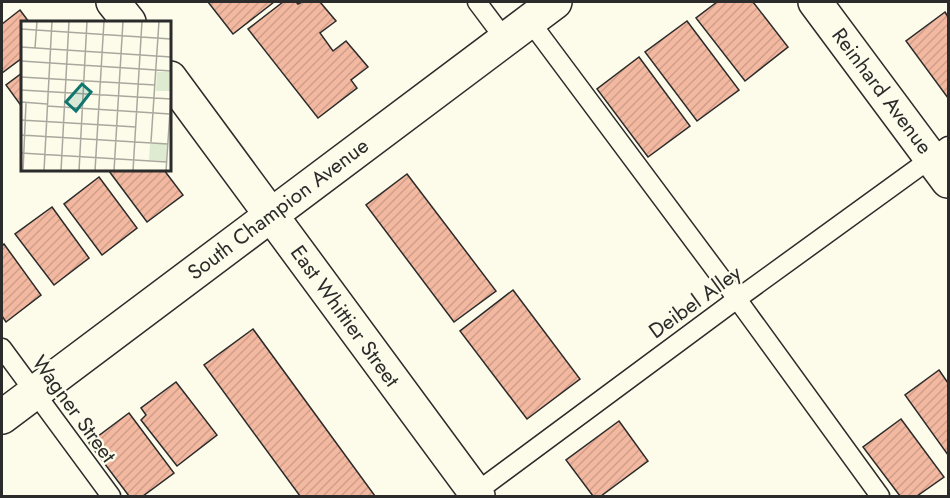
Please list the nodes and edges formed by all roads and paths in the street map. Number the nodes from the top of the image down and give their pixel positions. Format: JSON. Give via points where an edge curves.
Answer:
{"nodes":[{"id":1,"x":113,"y":2,"type":"edge"},
{"id":2,"x":477,"y":2,"type":"edge"},
{"id":3,"x":815,"y":2,"type":"edge"},
{"id":4,"x":529,"y":20,"type":"edge"},
{"id":5,"x":128,"y":21,"type":"edge"},
{"id":6,"x":171,"y":79,"type":"edge"},
{"id":7,"x":943,"y":162,"type":"edge"},
{"id":8,"x":271,"y":215,"type":"junction"},
{"id":9,"x":737,"y":299,"type":"junction"},
{"id":10,"x":2,"y":348,"type":"edge"},
{"id":11,"x":35,"y":393,"type":"junction"},
{"id":12,"x":2,"y":417,"type":"edge"},
{"id":13,"x":474,"y":495,"type":"edge"},
{"id":14,"x":111,"y":496,"type":"edge"},
{"id":15,"x":880,"y":496,"type":"edge"}],
"edges":[{"from":1,"to":5,"type":"street"},
{"from":2,"to":4,"type":"lane"},
{"from":3,"to":7,"type":"street","name":"Reinhard Avenue"},
{"from":4,"to":8,"type":"street","name":"South Champion Avenue"},
{"from":4,"to":9,"type":"lane"},
{"from":6,"to":8,"type":"street","name":"East Whittier Street"},
{"from":7,"to":9,"type":"lane","name":"Deibel Alley"},
{"from":8,"to":11,"type":"street","name":"South Champion Avenue"},
{"from":8,"to":13,"type":"street","name":"East Whittier Street"},
{"from":9,"to":13,"type":"lane","name":"Deibel Alley"},
{"from":9,"to":15,"type":"lane"},
{"from":10,"to":11,"type":"lane","name":"Wagner Street"},
{"from":11,"to":12,"type":"street","name":"South Champion Avenue"},
{"from":11,"to":14,"type":"lane","name":"Wagner Street"}]}
